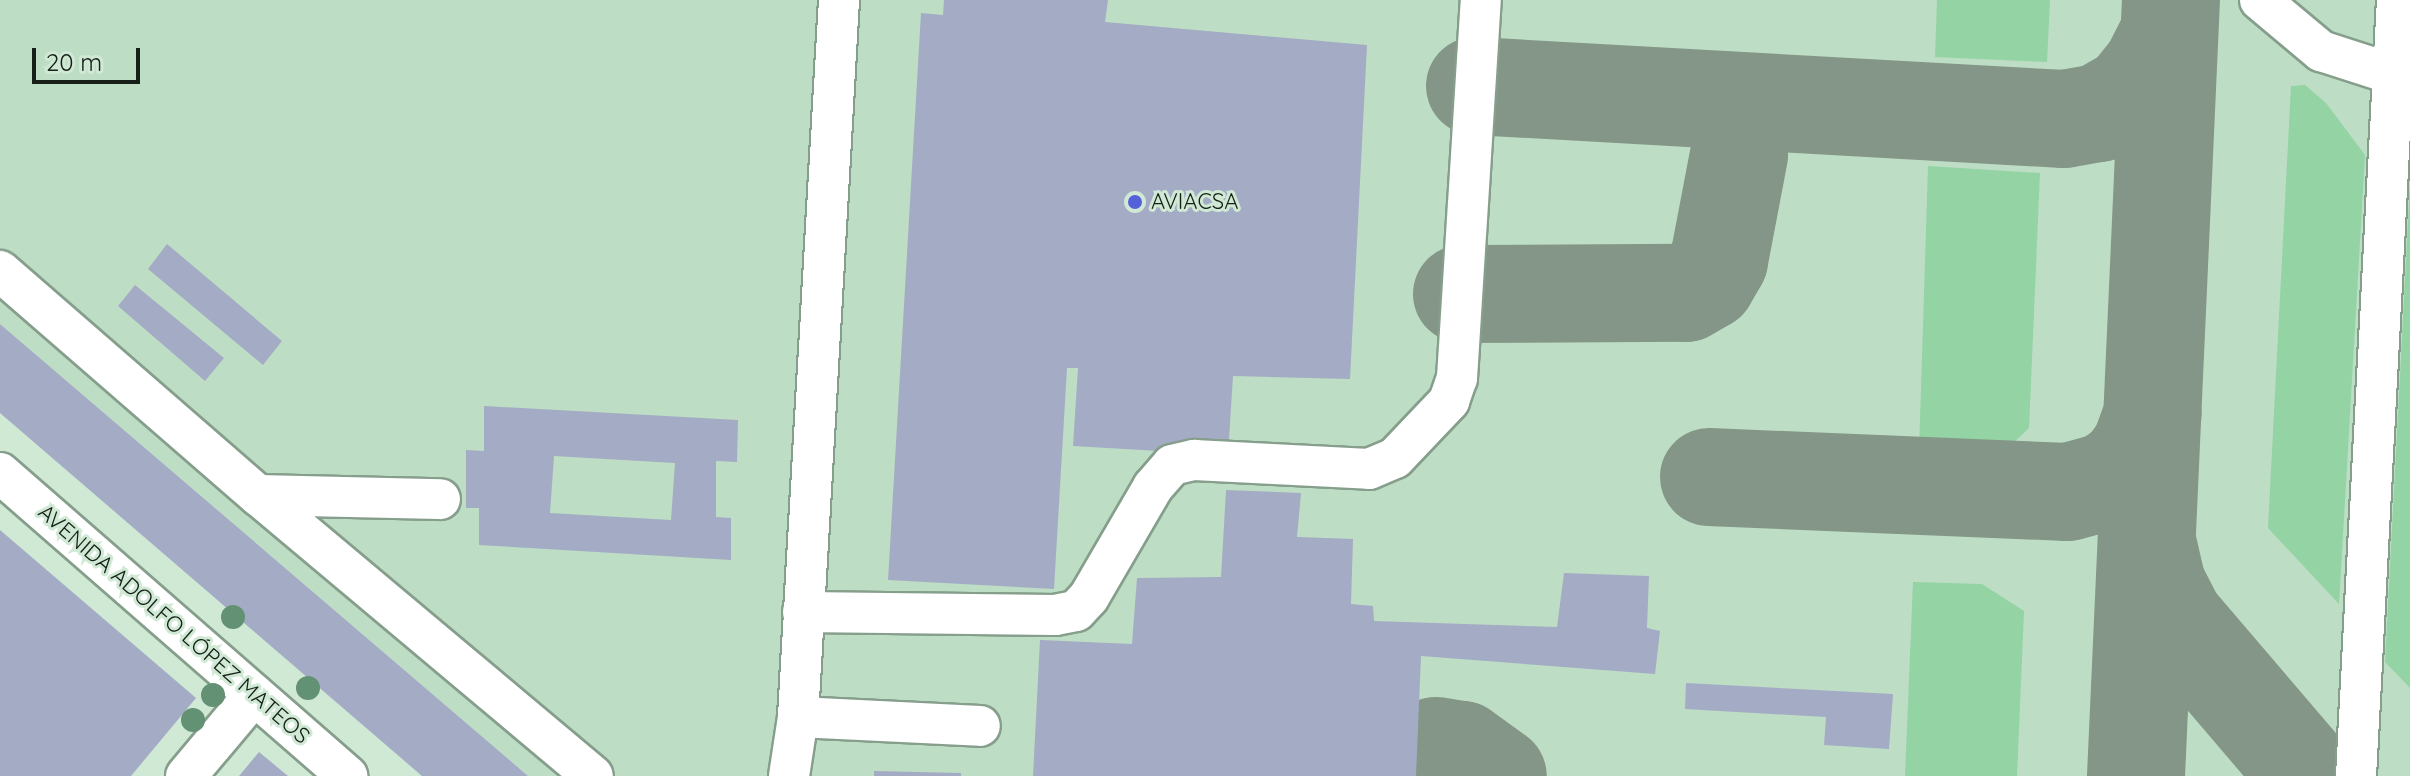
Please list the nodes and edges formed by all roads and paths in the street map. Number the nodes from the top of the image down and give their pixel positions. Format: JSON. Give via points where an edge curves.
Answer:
{"nodes":[{"id":1,"x":839,"y":0,"type":"edge"},
{"id":2,"x":1481,"y":0,"type":"edge"},
{"id":3,"x":2260,"y":0,"type":"edge"},
{"id":4,"x":2397,"y":0,"type":"edge"},
{"id":5,"x":2392,"y":74,"type":"junction"},
{"id":6,"x":0,"y":271,"type":"edge"},
{"id":7,"x":0,"y":473,"type":"edge"},
{"id":8,"x":258,"y":495,"type":"junction"},
{"id":9,"x":440,"y":499,"type":"dead end"},
{"id":10,"x":803,"y":612,"type":"junction"},
{"id":11,"x":254,"y":695,"type":"junction"},
{"id":12,"x":798,"y":717,"type":"junction"},
{"id":13,"x":980,"y":726,"type":"dead end"},
{"id":14,"x":186,"y":776,"type":"edge"},
{"id":15,"x":347,"y":776,"type":"edge"},
{"id":16,"x":593,"y":776,"type":"edge"},
{"id":17,"x":789,"y":776,"type":"edge"},
{"id":18,"x":2356,"y":776,"type":"edge"}],
"edges":[{"from":1,"to":10,"type":"street"},
{"from":2,"to":10,"type":"street","via":[[1457,378],[1449,401],[1395,458],[1369,469],[1194,460],[1172,465],[1076,611]]},
{"from":3,"to":5,"type":"street","via":[[2321,51]]},
{"from":4,"to":5,"type":"street"},
{"from":5,"to":18,"type":"street"},
{"from":6,"to":8,"type":"street"},
{"from":7,"to":11,"type":"street","name":"AVENIDA ADOLFO LÓPEZ MATEOS"},
{"from":8,"to":9,"type":"street"},
{"from":8,"to":16,"type":"street"},
{"from":10,"to":12,"type":"street"},
{"from":11,"to":14,"type":"street"},
{"from":11,"to":15,"type":"street","name":"AVENIDA ADOLFO LÓPEZ MATEOS"},
{"from":12,"to":13,"type":"street"},
{"from":12,"to":17,"type":"street"}]}
